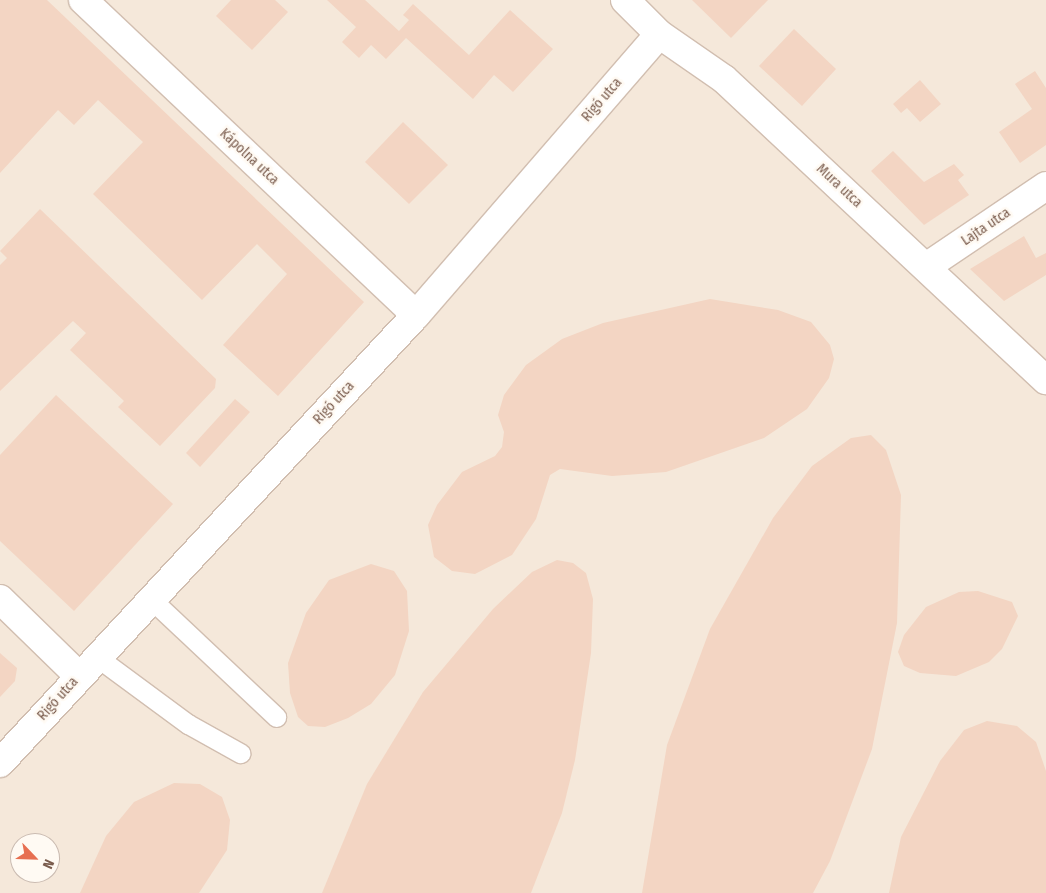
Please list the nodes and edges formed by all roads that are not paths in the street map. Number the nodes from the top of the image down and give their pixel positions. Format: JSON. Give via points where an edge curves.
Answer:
{"nodes":[{"id":1,"x":83,"y":0,"type":"edge"},
{"id":2,"x":625,"y":0,"type":"edge"},
{"id":3,"x":659,"y":34,"type":"junction"},
{"id":4,"x":1046,"y":186,"type":"edge"},
{"id":5,"x":926,"y":267,"type":"junction"},
{"id":6,"x":416,"y":315,"type":"junction"},
{"id":7,"x":1046,"y":380,"type":"edge"},
{"id":8,"x":0,"y":599,"type":"edge"},
{"id":9,"x":151,"y":599,"type":"junction"},
{"id":10,"x":88,"y":667,"type":"junction"},
{"id":11,"x":276,"y":717,"type":"dead end"},
{"id":12,"x":240,"y":753,"type":"dead end"},
{"id":13,"x":0,"y":763,"type":"edge"}],
"edges":[{"from":1,"to":6,"type":"street","name":"Kápolna utca"},
{"from":2,"to":3,"type":"street","name":"Mura utca"},
{"from":3,"to":5,"type":"street","name":"Mura utca","via":[[724,78]]},
{"from":3,"to":6,"type":"street","name":"Rigó utca"},
{"from":4,"to":5,"type":"street","name":"Lajta utca"},
{"from":5,"to":7,"type":"street","name":"Mura utca"},
{"from":6,"to":9,"type":"street","name":"Rigó utca"},
{"from":8,"to":10,"type":"street"},
{"from":9,"to":10,"type":"street","name":"Rigó utca"},
{"from":9,"to":11,"type":"lane"},
{"from":10,"to":12,"type":"lane"},
{"from":10,"to":13,"type":"street","name":"Rigó utca"}]}
